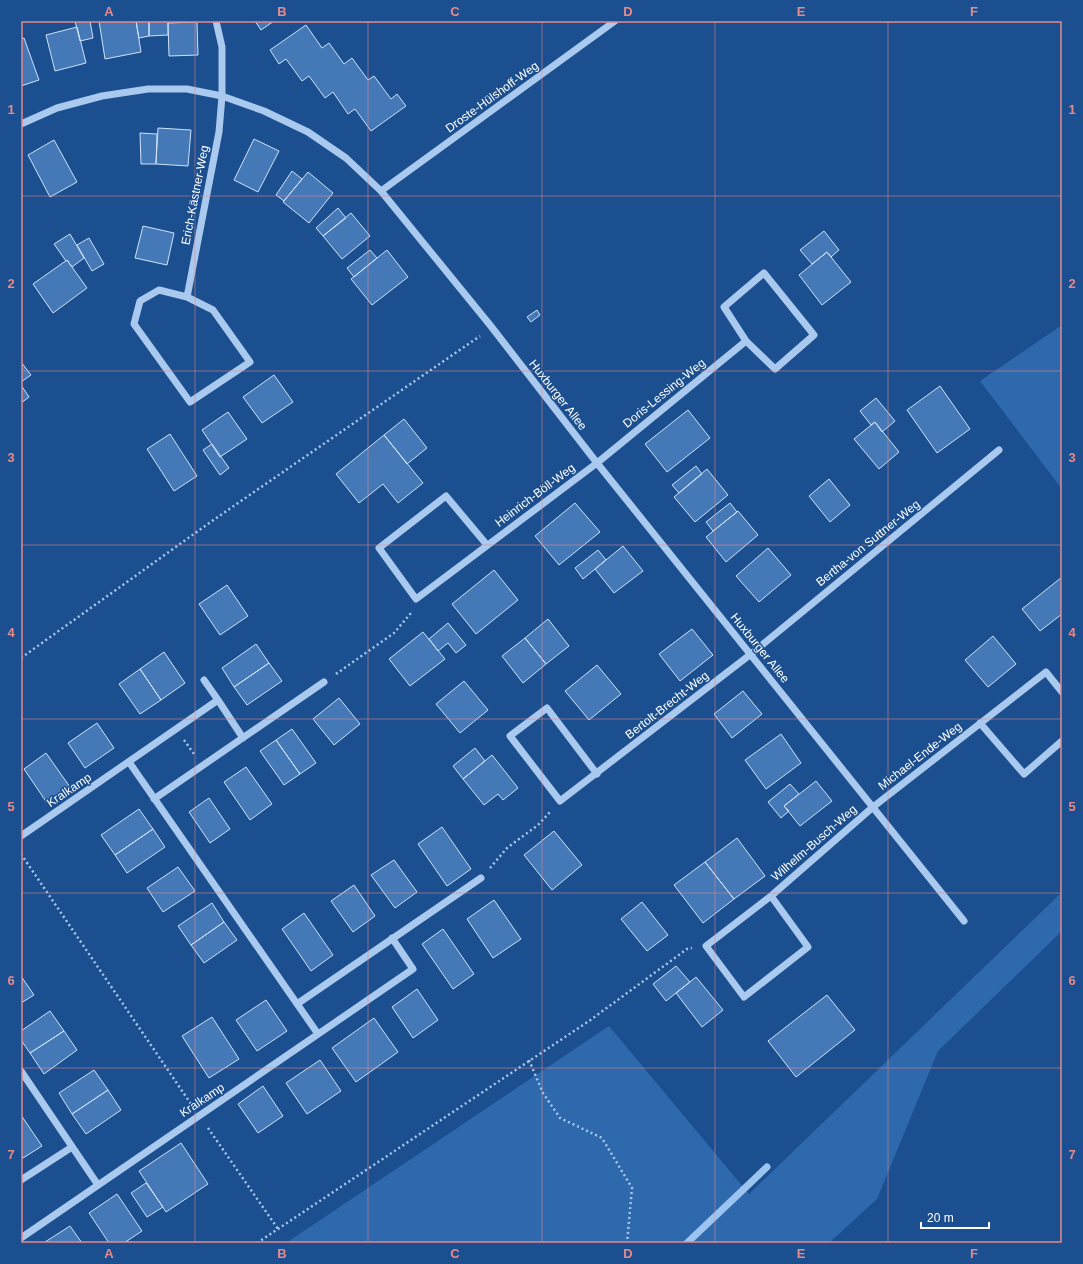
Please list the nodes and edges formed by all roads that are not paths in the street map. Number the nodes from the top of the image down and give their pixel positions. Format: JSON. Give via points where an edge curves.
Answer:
{"nodes":[{"id":1,"x":216,"y":21,"type":"edge"},
{"id":2,"x":615,"y":21,"type":"edge"},
{"id":3,"x":222,"y":96,"type":"junction"},
{"id":4,"x":21,"y":124,"type":"edge"},
{"id":5,"x":381,"y":190,"type":"junction"},
{"id":6,"x":187,"y":297,"type":"junction"},
{"id":7,"x":746,"y":341,"type":"junction"},
{"id":8,"x":999,"y":450,"type":"dead end"},
{"id":9,"x":597,"y":463,"type":"junction"},
{"id":10,"x":487,"y":545,"type":"junction"},
{"id":11,"x":751,"y":654,"type":"junction"},
{"id":12,"x":204,"y":680,"type":"dead end"},
{"id":13,"x":324,"y":682,"type":"road end"},
{"id":14,"x":1062,"y":692,"type":"edge"},
{"id":15,"x":218,"y":700,"type":"junction"},
{"id":16,"x":980,"y":723,"type":"junction"},
{"id":17,"x":243,"y":738,"type":"junction"},
{"id":18,"x":1062,"y":741,"type":"edge"},
{"id":19,"x":129,"y":762,"type":"junction"},
{"id":20,"x":597,"y":774,"type":"junction"},
{"id":21,"x":154,"y":799,"type":"junction"},
{"id":22,"x":873,"y":807,"type":"junction"},
{"id":23,"x":21,"y":836,"type":"edge"},
{"id":24,"x":481,"y":878,"type":"road end"},
{"id":25,"x":771,"y":896,"type":"junction"},
{"id":26,"x":964,"y":921,"type":"dead end"},
{"id":27,"x":392,"y":938,"type":"junction"},
{"id":28,"x":297,"y":1004,"type":"junction"},
{"id":29,"x":318,"y":1034,"type":"junction"},
{"id":30,"x":21,"y":1071,"type":"edge"},
{"id":31,"x":72,"y":1147,"type":"junction"},
{"id":32,"x":21,"y":1180,"type":"edge"},
{"id":33,"x":98,"y":1185,"type":"junction"},
{"id":34,"x":21,"y":1238,"type":"edge"}],
"edges":[{"from":1,"to":3,"type":"street","name":"Erich-Kästner-Weg","via":[[222,47]]},
{"from":2,"to":5,"type":"street","name":"Droste-Hülshoff-Weg"},
{"from":3,"to":4,"type":"street","name":"Huxburger Allee","via":[[187,89],[148,89],[102,96],[57,108]]},
{"from":3,"to":5,"type":"street","name":"Huxburger Allee","via":[[264,111],[308,132],[346,158]]},
{"from":3,"to":6,"type":"street","name":"Erich-Kästner-Weg","via":[[219,132]]},
{"from":5,"to":9,"type":"street","name":"Huxburger Allee"},
{"from":6,"to":6,"type":"street","via":[[213,310],[250,362],[190,402],[134,324],[140,301],[159,290]]},
{"from":7,"to":7,"type":"street","via":[[774,369],[814,335],[764,273],[724,307]]},
{"from":7,"to":9,"type":"street","name":"Doris-Lessing-Weg"},
{"from":8,"to":11,"type":"street","name":"Bertha-von Suttner-Weg"},
{"from":9,"to":10,"type":"street","name":"Heinrich-Böll-Weg"},
{"from":9,"to":11,"type":"street","name":"Huxburger Allee"},
{"from":10,"to":10,"type":"street","name":"Heinrich-Böll-Weg","via":[[416,599],[378,548],[446,496]]},
{"from":11,"to":20,"type":"street","name":"Bertolt-Brecht-Weg"},
{"from":11,"to":22,"type":"street","name":"Huxburger Allee"},
{"from":12,"to":15,"type":"street"},
{"from":13,"to":17,"type":"street"},
{"from":14,"to":16,"type":"street","name":"Michael-Ende-Weg","via":[[1046,672]]},
{"from":15,"to":17,"type":"street"},
{"from":15,"to":19,"type":"street","name":"Kralkamp"},
{"from":16,"to":18,"type":"street","name":"Michael-Ende-Weg","via":[[1024,774]]},
{"from":16,"to":22,"type":"street","name":"Michael-Ende-Weg"},
{"from":17,"to":21,"type":"street"},
{"from":19,"to":21,"type":"street"},
{"from":19,"to":23,"type":"street","name":"Kralkamp"},
{"from":20,"to":20,"type":"street","name":"Bertolt-Brecht-Weg","via":[[560,801],[510,736],[547,708]]},
{"from":21,"to":28,"type":"street"},
{"from":22,"to":25,"type":"street","name":"Wilhelm-Busch-Weg"},
{"from":22,"to":26,"type":"street","name":"Huxburger Allee"},
{"from":24,"to":27,"type":"street"},
{"from":25,"to":25,"type":"street","name":"Wilhelm-Busch-Weg","via":[[808,947],[744,997],[706,946]]},
{"from":27,"to":28,"type":"street"},
{"from":27,"to":29,"type":"street","name":"Kralkamp","via":[[413,969]]},
{"from":28,"to":29,"type":"street"},
{"from":29,"to":33,"type":"street","name":"Kralkamp"},
{"from":30,"to":31,"type":"street"},
{"from":31,"to":32,"type":"street"},
{"from":31,"to":33,"type":"street"},
{"from":33,"to":34,"type":"street","name":"Kralkamp"}]}
